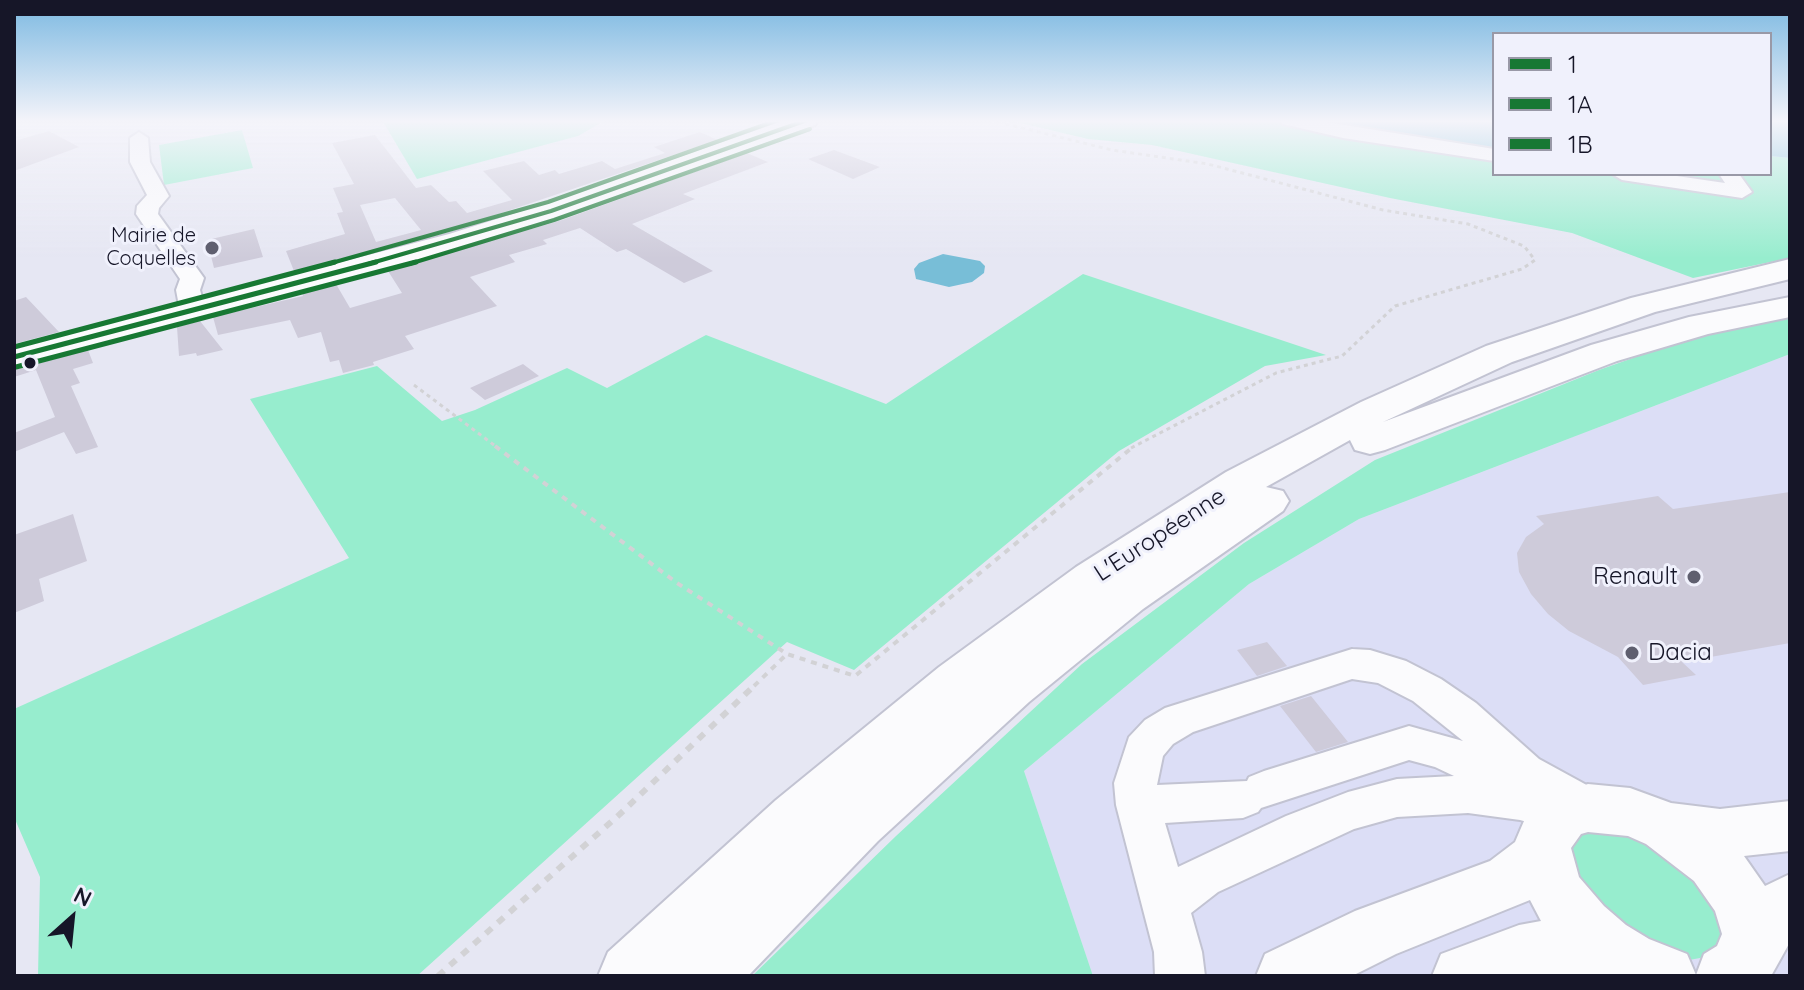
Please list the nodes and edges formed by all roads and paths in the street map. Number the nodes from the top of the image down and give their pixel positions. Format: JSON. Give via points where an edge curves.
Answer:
{"nodes":[{"id":1,"x":142,"y":166,"type":"edge"},
{"id":2,"x":675,"y":166,"type":"edge"},
{"id":3,"x":1216,"y":166,"type":"edge"},
{"id":4,"x":1635,"y":176,"type":"edge"},
{"id":5,"x":1730,"y":176,"type":"edge"},
{"id":6,"x":1790,"y":269,"type":"edge"},
{"id":7,"x":1790,"y":286,"type":"edge"},
{"id":8,"x":1790,"y":307,"type":"edge"},
{"id":9,"x":193,"y":311,"type":"junction"},
{"id":10,"x":14,"y":357,"type":"edge"},
{"id":11,"x":414,"y":385,"type":"dead end"},
{"id":12,"x":1370,"y":441,"type":"junction"},
{"id":13,"x":787,"y":654,"type":"junction"},
{"id":14,"x":1138,"y":805,"type":"junction"},
{"id":15,"x":1568,"y":818,"type":"junction"},
{"id":16,"x":1654,"y":821,"type":"junction"},
{"id":17,"x":1790,"y":826,"type":"edge"},
{"id":18,"x":1790,"y":902,"type":"edge"},
{"id":19,"x":1165,"y":904,"type":"junction"},
{"id":20,"x":1739,"y":963,"type":"edge"},
{"id":21,"x":1647,"y":969,"type":"edge"},
{"id":22,"x":438,"y":976,"type":"edge"},
{"id":23,"x":632,"y":976,"type":"edge"},
{"id":24,"x":700,"y":976,"type":"edge"},
{"id":25,"x":1180,"y":976,"type":"edge"},
{"id":26,"x":1287,"y":976,"type":"edge"},
{"id":27,"x":1463,"y":976,"type":"edge"}],
"edges":[{"from":1,"to":9,"type":"lane","via":[[158,196],[147,214],[192,278],[188,290]]},
{"from":2,"to":9,"type":"main road","via":[[492,230]]},
{"from":3,"to":13,"type":"path","via":[[1383,210],[1468,224],[1524,246],[1535,260],[1522,269],[1395,306],[1342,356],[1276,373],[1135,445],[855,676]]},
{"from":4,"to":5,"type":"lane","via":[[1742,192]]},
{"from":6,"to":23,"type":"highway","name":"L'Européenne","via":[[1632,309],[1499,354],[1348,423],[1213,499],[1061,602],[939,697],[797,819]]},
{"from":7,"to":12,"type":"highway","name":"L'Européenne","via":[[1581,347],[1487,384]]},
{"from":8,"to":12,"type":"highway","via":[[1604,353]]},
{"from":9,"to":10,"type":"main road"},
{"from":11,"to":13,"type":"path","via":[[677,583]]},
{"from":12,"to":24,"type":"highway","name":"L'Européenne","via":[[1179,559],[1048,656],[881,801]]},
{"from":13,"to":22,"type":"path","via":[[620,814]]},
{"from":14,"to":15,"type":"lane","via":[[1254,794],[1409,743],[1443,751]]},
{"from":14,"to":15,"type":"lane","via":[[1140,759],[1169,725],[1360,664],[1392,672],[1462,715]]},
{"from":14,"to":19,"type":"lane"},
{"from":15,"to":16,"type":"main road","via":[[1619,809]]},
{"from":15,"to":19,"type":"lane","via":[[1512,800],[1468,794],[1382,801],[1302,830],[1202,877]]},
{"from":15,"to":21,"type":"main road","via":[[1545,866],[1565,907],[1593,937]]},
{"from":15,"to":26,"type":"main road","via":[[1535,861],[1509,881],[1376,932]]},
{"from":16,"to":17,"type":"main road","via":[[1720,834]]},
{"from":16,"to":20,"type":"main road","via":[[1697,847],[1729,880],[1749,916]]},
{"from":18,"to":20,"type":"main road","via":[[1768,922]]},
{"from":19,"to":25,"type":"lane"},
{"from":21,"to":27,"type":"main road","via":[[1590,950],[1556,950],[1519,956]]}]}
